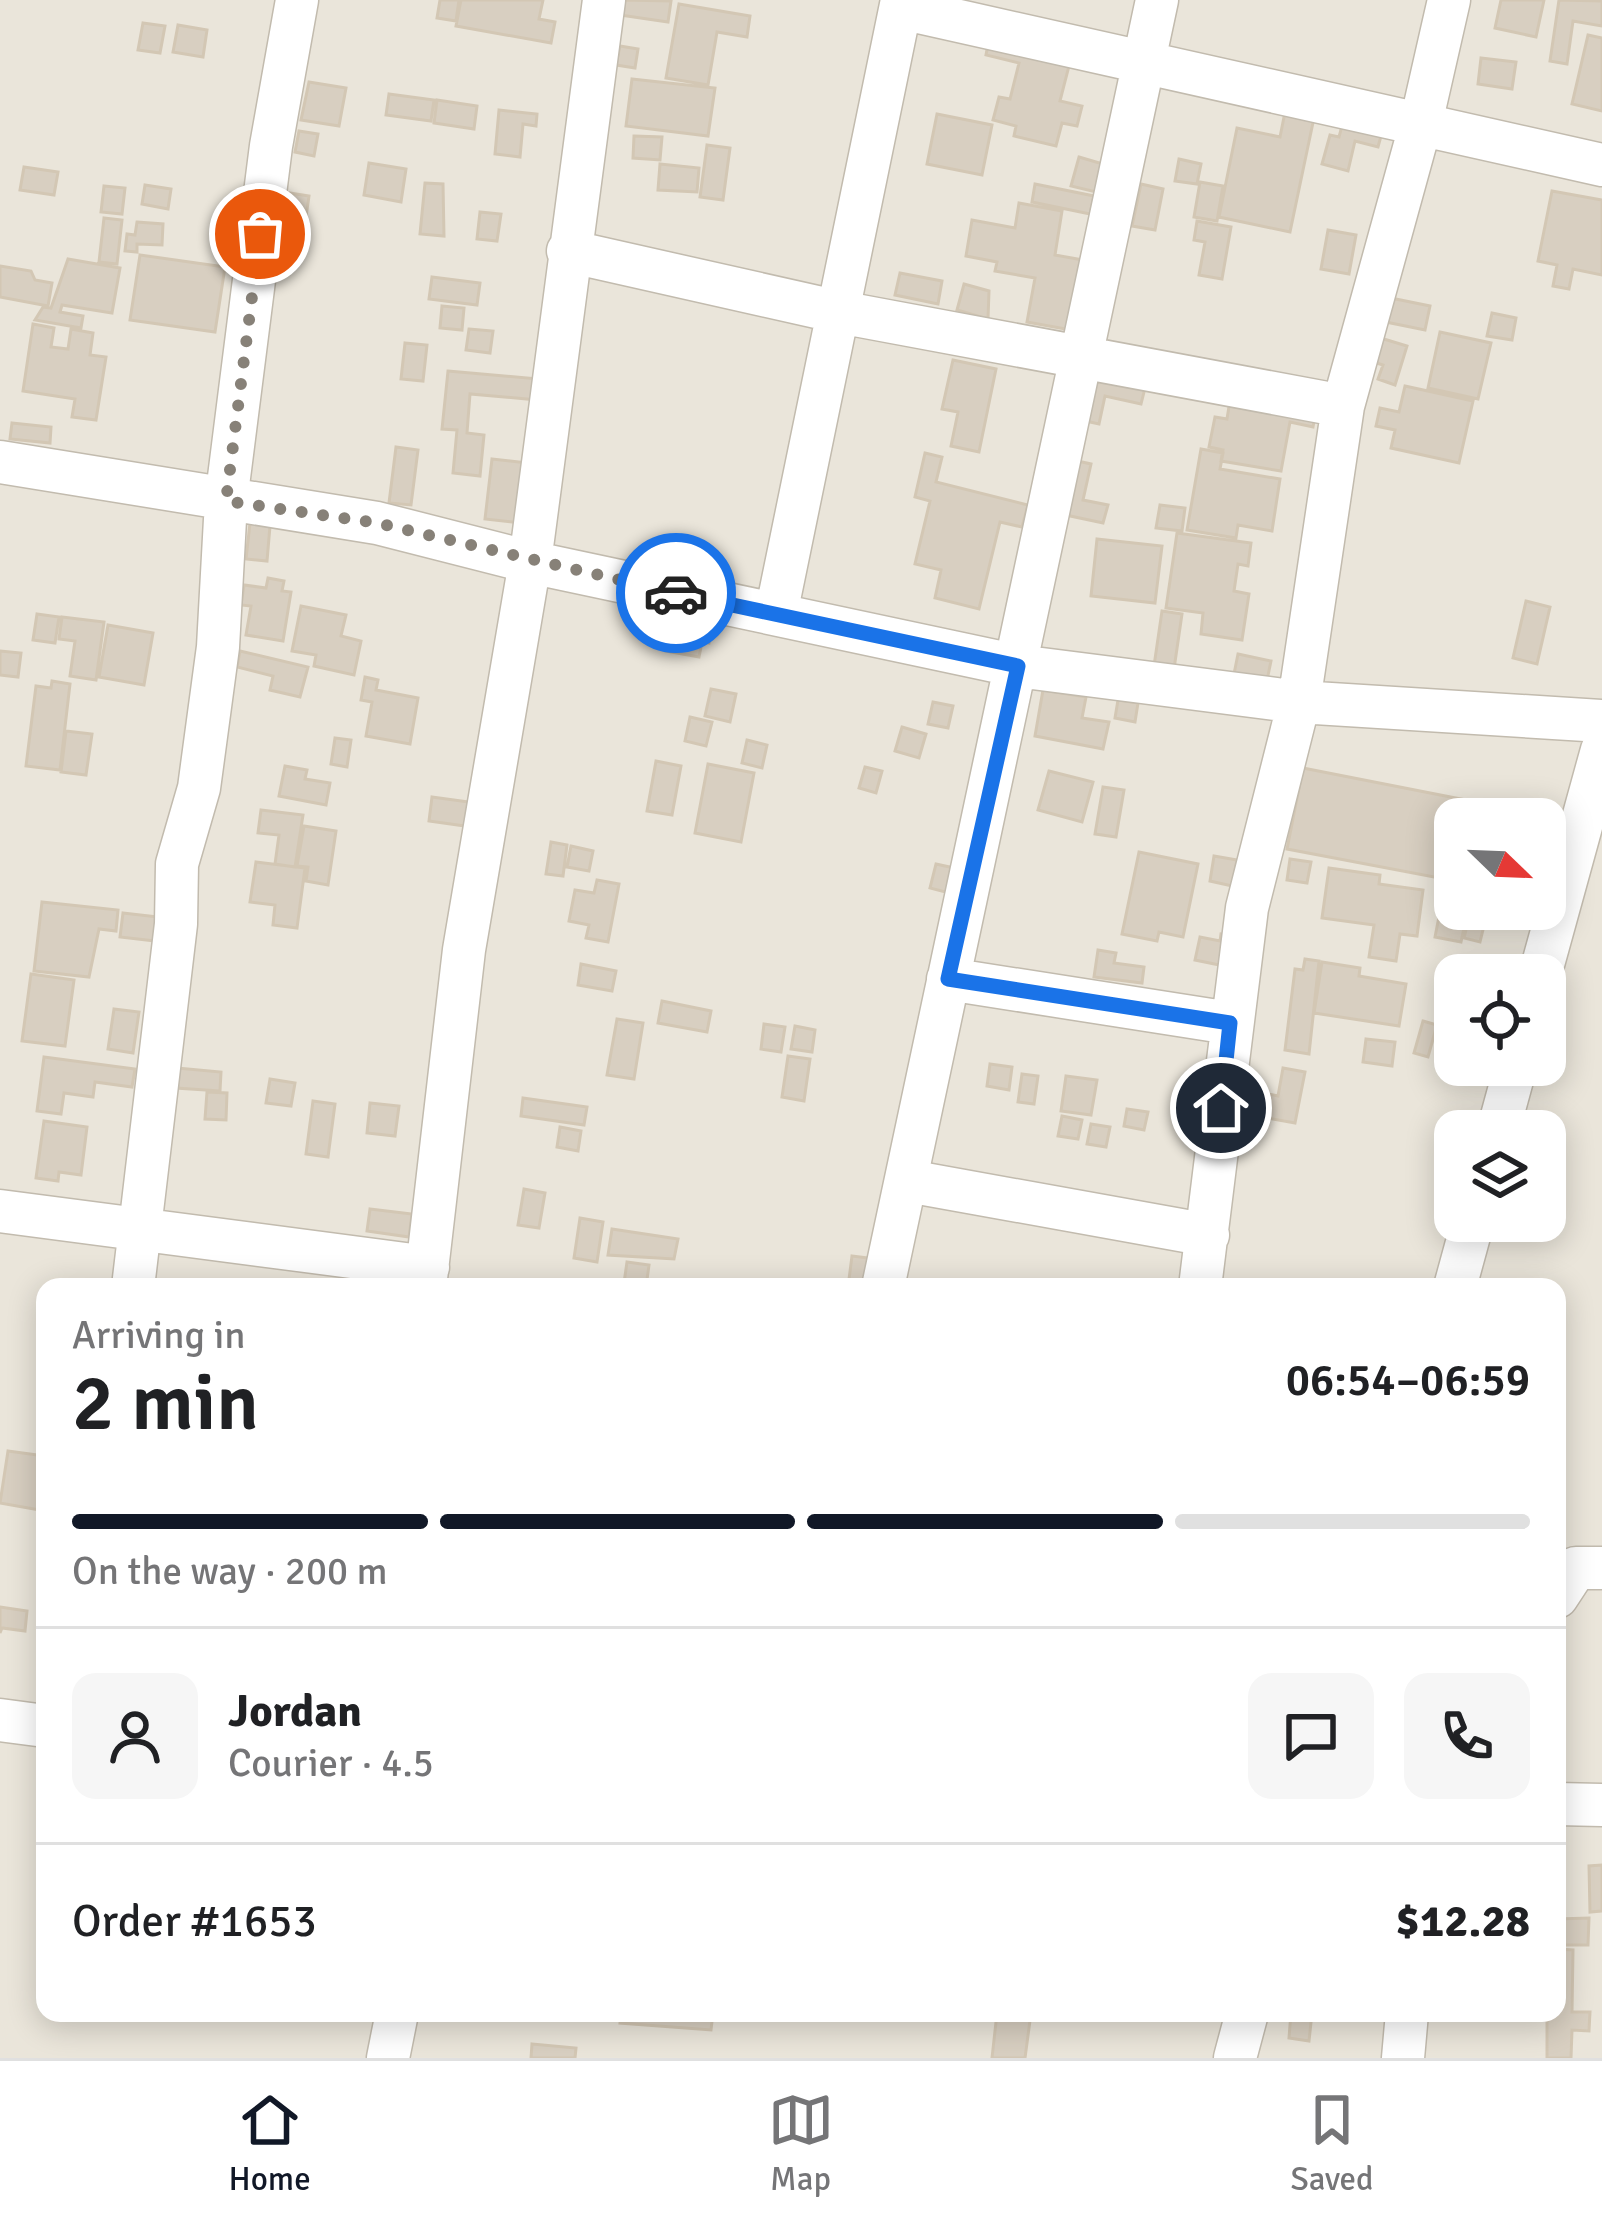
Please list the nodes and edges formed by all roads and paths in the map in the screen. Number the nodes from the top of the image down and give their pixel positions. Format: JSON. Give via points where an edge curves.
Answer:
{"nodes":[{"id":1,"x":296,"y":0,"type":"edge"},
{"id":2,"x":604,"y":0,"type":"edge"},
{"id":3,"x":1157,"y":0,"type":"edge"},
{"id":4,"x":1449,"y":0,"type":"edge"},
{"id":5,"x":902,"y":4,"type":"edge"},
{"id":6,"x":1144,"y":59,"type":"junction"},
{"id":7,"x":1421,"y":123,"type":"junction"},
{"id":8,"x":1602,"y":165,"type":"edge"},
{"id":9,"x":568,"y":251,"type":"junction"},
{"id":10,"x":838,"y":312,"type":"junction"},
{"id":11,"x":1083,"y":359,"type":"junction"},
{"id":12,"x":1342,"y":406,"type":"junction"},
{"id":13,"x":0,"y":462,"type":"edge"},
{"id":14,"x":226,"y":501,"type":"junction"},
{"id":15,"x":530,"y":562,"type":"junction"},
{"id":16,"x":776,"y":614,"type":"junction"},
{"id":17,"x":1018,"y":666,"type":"junction"},
{"id":18,"x":1299,"y":702,"type":"junction"},
{"id":19,"x":1602,"y":721,"type":"edge"},
{"id":20,"x":1602,"y":749,"type":"edge"},
{"id":21,"x":1546,"y":954,"type":"edge"},
{"id":22,"x":948,"y":979,"type":"junction"},
{"id":23,"x":1230,"y":1023,"type":"junction"},
{"id":24,"x":908,"y":1181,"type":"junction"},
{"id":25,"x":0,"y":1211,"type":"edge"},
{"id":26,"x":141,"y":1225,"type":"junction"},
{"id":27,"x":1208,"y":1234,"type":"junction"},
{"id":28,"x":1467,"y":1242,"type":"edge"},
{"id":29,"x":427,"y":1277,"type":"edge"},
{"id":30,"x":134,"y":1278,"type":"edge"},
{"id":31,"x":885,"y":1278,"type":"edge"},
{"id":32,"x":1201,"y":1278,"type":"edge"},
{"id":33,"x":1457,"y":1278,"type":"edge"},
{"id":34,"x":1602,"y":1568,"type":"edge"},
{"id":35,"x":1566,"y":1583,"type":"edge"},
{"id":36,"x":0,"y":1720,"type":"edge"},
{"id":37,"x":36,"y":1725,"type":"edge"},
{"id":38,"x":1566,"y":1804,"type":"edge"},
{"id":39,"x":1602,"y":1805,"type":"edge"},
{"id":40,"x":395,"y":2022,"type":"edge"},
{"id":41,"x":1245,"y":2022,"type":"edge"},
{"id":42,"x":1406,"y":2022,"type":"edge"},
{"id":43,"x":388,"y":2058,"type":"edge"},
{"id":44,"x":1235,"y":2058,"type":"edge"},
{"id":45,"x":1403,"y":2058,"type":"edge"}],
"edges":[{"from":1,"to":14,"type":"street"},
{"from":2,"to":9,"type":"street"},
{"from":3,"to":6,"type":"street"},
{"from":4,"to":7,"type":"street"},
{"from":5,"to":6,"type":"street"},
{"from":5,"to":10,"type":"street"},
{"from":6,"to":7,"type":"street"},
{"from":6,"to":11,"type":"street"},
{"from":7,"to":8,"type":"street"},
{"from":7,"to":12,"type":"street"},
{"from":9,"to":10,"type":"street"},
{"from":9,"to":15,"type":"street"},
{"from":10,"to":11,"type":"street"},
{"from":10,"to":16,"type":"street"},
{"from":11,"to":12,"type":"street"},
{"from":11,"to":17,"type":"street"},
{"from":12,"to":18,"type":"street"},
{"from":13,"to":14,"type":"street"},
{"from":14,"to":15,"type":"street","via":[[377,523]]},
{"from":14,"to":26,"type":"street","via":[[218,647],[199,788],[177,864]]},
{"from":15,"to":16,"type":"street"},
{"from":15,"to":29,"type":"street","via":[[464,950]]},
{"from":16,"to":17,"type":"street"},
{"from":17,"to":18,"type":"street"},
{"from":17,"to":22,"type":"street"},
{"from":18,"to":19,"type":"street"},
{"from":18,"to":23,"type":"street","via":[[1247,908]]},
{"from":20,"to":21,"type":"street"},
{"from":22,"to":23,"type":"street"},
{"from":22,"to":24,"type":"street"},
{"from":23,"to":27,"type":"street"},
{"from":24,"to":27,"type":"street"},
{"from":24,"to":31,"type":"street"},
{"from":25,"to":26,"type":"street"},
{"from":26,"to":29,"type":"street"},
{"from":26,"to":30,"type":"street"},
{"from":27,"to":32,"type":"street"},
{"from":28,"to":33,"type":"street"},
{"from":34,"to":35,"type":"street","via":[[1576,1568]]},
{"from":36,"to":37,"type":"street"},
{"from":38,"to":39,"type":"street"},
{"from":40,"to":43,"type":"street"},
{"from":41,"to":44,"type":"street"},
{"from":42,"to":45,"type":"street"}]}
